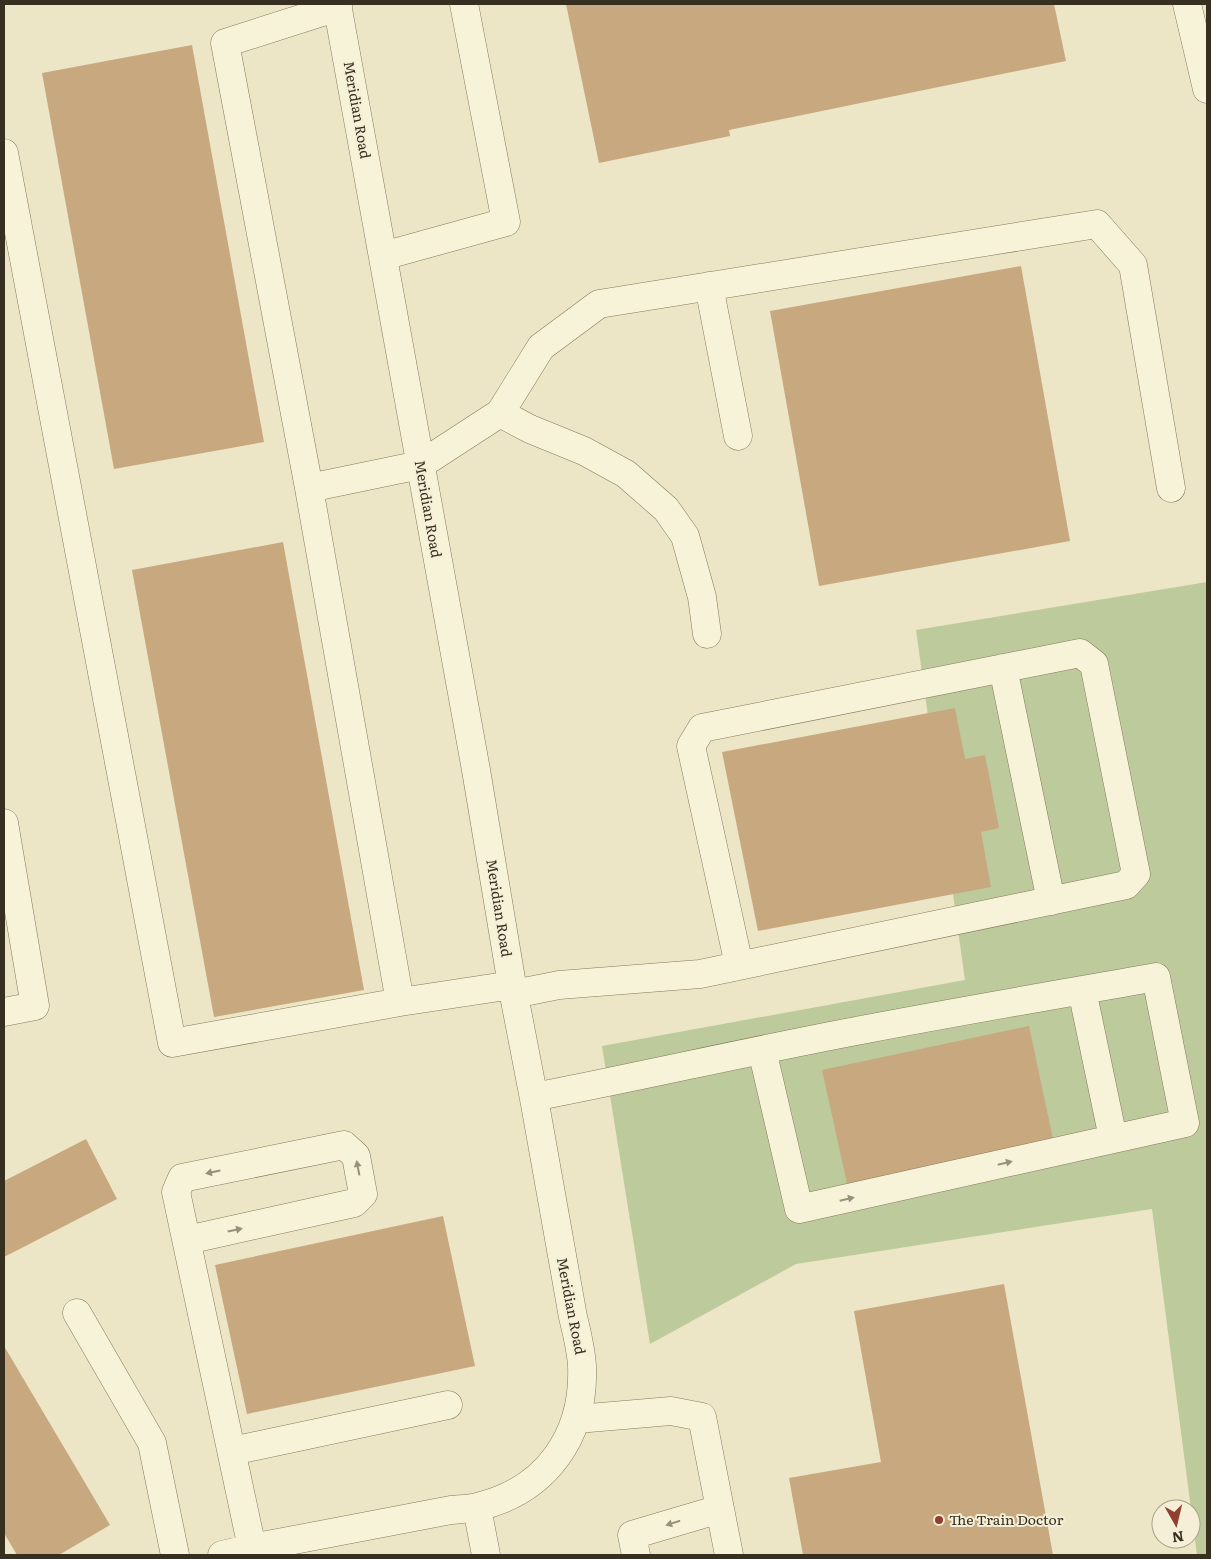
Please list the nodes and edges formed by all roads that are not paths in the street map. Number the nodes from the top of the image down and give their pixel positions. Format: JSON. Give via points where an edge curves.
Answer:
{"nodes":[{"id":1,"x":464,"y":4,"type":"edge"},
{"id":2,"x":1186,"y":4,"type":"edge"},
{"id":3,"x":338,"y":5,"type":"edge"},
{"id":4,"x":1207,"y":89,"type":"edge"},
{"id":5,"x":4,"y":153,"type":"edge"},
{"id":6,"x":383,"y":256,"type":"junction"},
{"id":7,"x":709,"y":286,"type":"junction"},
{"id":8,"x":500,"y":413,"type":"junction"},
{"id":9,"x":738,"y":436,"type":"dead end"},
{"id":10,"x":420,"y":465,"type":"junction"},
{"id":11,"x":309,"y":488,"type":"junction"},
{"id":12,"x":1171,"y":488,"type":"dead end"},
{"id":13,"x":707,"y":634,"type":"dead end"},
{"id":14,"x":1003,"y":668,"type":"junction"},
{"id":15,"x":4,"y":823,"type":"edge"},
{"id":16,"x":1051,"y":901,"type":"junction"},
{"id":17,"x":739,"y":966,"type":"junction"},
{"id":18,"x":513,"y":989,"type":"junction"},
{"id":19,"x":1082,"y":990,"type":"junction"},
{"id":20,"x":400,"y":1002,"type":"junction"},
{"id":21,"x":4,"y":1012,"type":"edge"},
{"id":22,"x":762,"y":1050,"type":"junction"},
{"id":23,"x":534,"y":1097,"type":"junction"},
{"id":24,"x":1113,"y":1138,"type":"junction"},
{"id":25,"x":187,"y":1240,"type":"junction"},
{"id":26,"x":77,"y":1313,"type":"dead end"},
{"id":27,"x":448,"y":1405,"type":"dead end"},
{"id":28,"x":577,"y":1418,"type":"junction"},
{"id":29,"x":232,"y":1451,"type":"junction"},
{"id":30,"x":477,"y":1508,"type":"junction"},
{"id":31,"x":720,"y":1509,"type":"junction"},
{"id":32,"x":252,"y":1548,"type":"junction"},
{"id":33,"x":175,"y":1555,"type":"edge"},
{"id":34,"x":222,"y":1555,"type":"edge"},
{"id":35,"x":486,"y":1555,"type":"edge"},
{"id":36,"x":636,"y":1555,"type":"edge"},
{"id":37,"x":729,"y":1555,"type":"edge"}],
"edges":[{"from":1,"to":6,"type":"street","via":[[506,222]]},
{"from":2,"to":4,"type":"street"},
{"from":3,"to":6,"type":"street","name":"Meridian Road"},
{"from":3,"to":11,"type":"street","via":[[225,43]]},
{"from":5,"to":20,"type":"street","via":[[172,1043]]},
{"from":6,"to":10,"type":"street","name":"Meridian Road"},
{"from":7,"to":8,"type":"street","via":[[598,304],[541,347]]},
{"from":7,"to":9,"type":"street"},
{"from":7,"to":12,"type":"street","via":[[1097,224],[1133,266]]},
{"from":8,"to":10,"type":"street"},
{"from":8,"to":13,"type":"street","via":[[626,474],[666,509],[685,536],[702,597]]},
{"from":10,"to":11,"type":"street"},
{"from":10,"to":18,"type":"street","name":"Meridian Road"},
{"from":11,"to":20,"type":"street"},
{"from":14,"to":16,"type":"street"},
{"from":14,"to":16,"type":"street","via":[[1080,653],[1094,664],[1136,874],[1126,885]]},
{"from":14,"to":17,"type":"street","via":[[702,728],[691,746]]},
{"from":15,"to":21,"type":"street","via":[[35,1006]]},
{"from":16,"to":17,"type":"street"},
{"from":17,"to":18,"type":"street","via":[[700,974]]},
{"from":18,"to":20,"type":"street"},
{"from":18,"to":23,"type":"street","name":"Meridian Road"},
{"from":19,"to":22,"type":"street"},
{"from":19,"to":24,"type":"street"},
{"from":19,"to":24,"type":"street","via":[[1156,977],[1185,1123]]},
{"from":22,"to":23,"type":"street"},
{"from":22,"to":24,"type":"street","one_way":true,"via":[[799,1210]]},
{"from":23,"to":28,"type":"street","name":"Meridian Road","via":[[580,1347],[582,1390]]},
{"from":25,"to":25,"type":"street","one_way":true,"via":[[354,1203],[363,1194],[356,1156],[344,1145],[182,1178],[176,1192]]},
{"from":25,"to":29,"type":"street"},
{"from":26,"to":33,"type":"street","via":[[152,1444]]},
{"from":27,"to":29,"type":"street"},
{"from":28,"to":30,"type":"street","name":"Meridian Road","via":[[556,1460],[535,1480],[510,1496]]},
{"from":28,"to":31,"type":"street","via":[[672,1411],[702,1417]]},
{"from":29,"to":32,"type":"street"},
{"from":30,"to":32,"type":"street","name":"Meridian Road","via":[[451,1510]]},
{"from":30,"to":35,"type":"street"},
{"from":31,"to":36,"type":"street","one_way":true,"via":[[632,1535]]},
{"from":31,"to":37,"type":"street"},
{"from":32,"to":34,"type":"street","name":"Meridian Road"}]}
